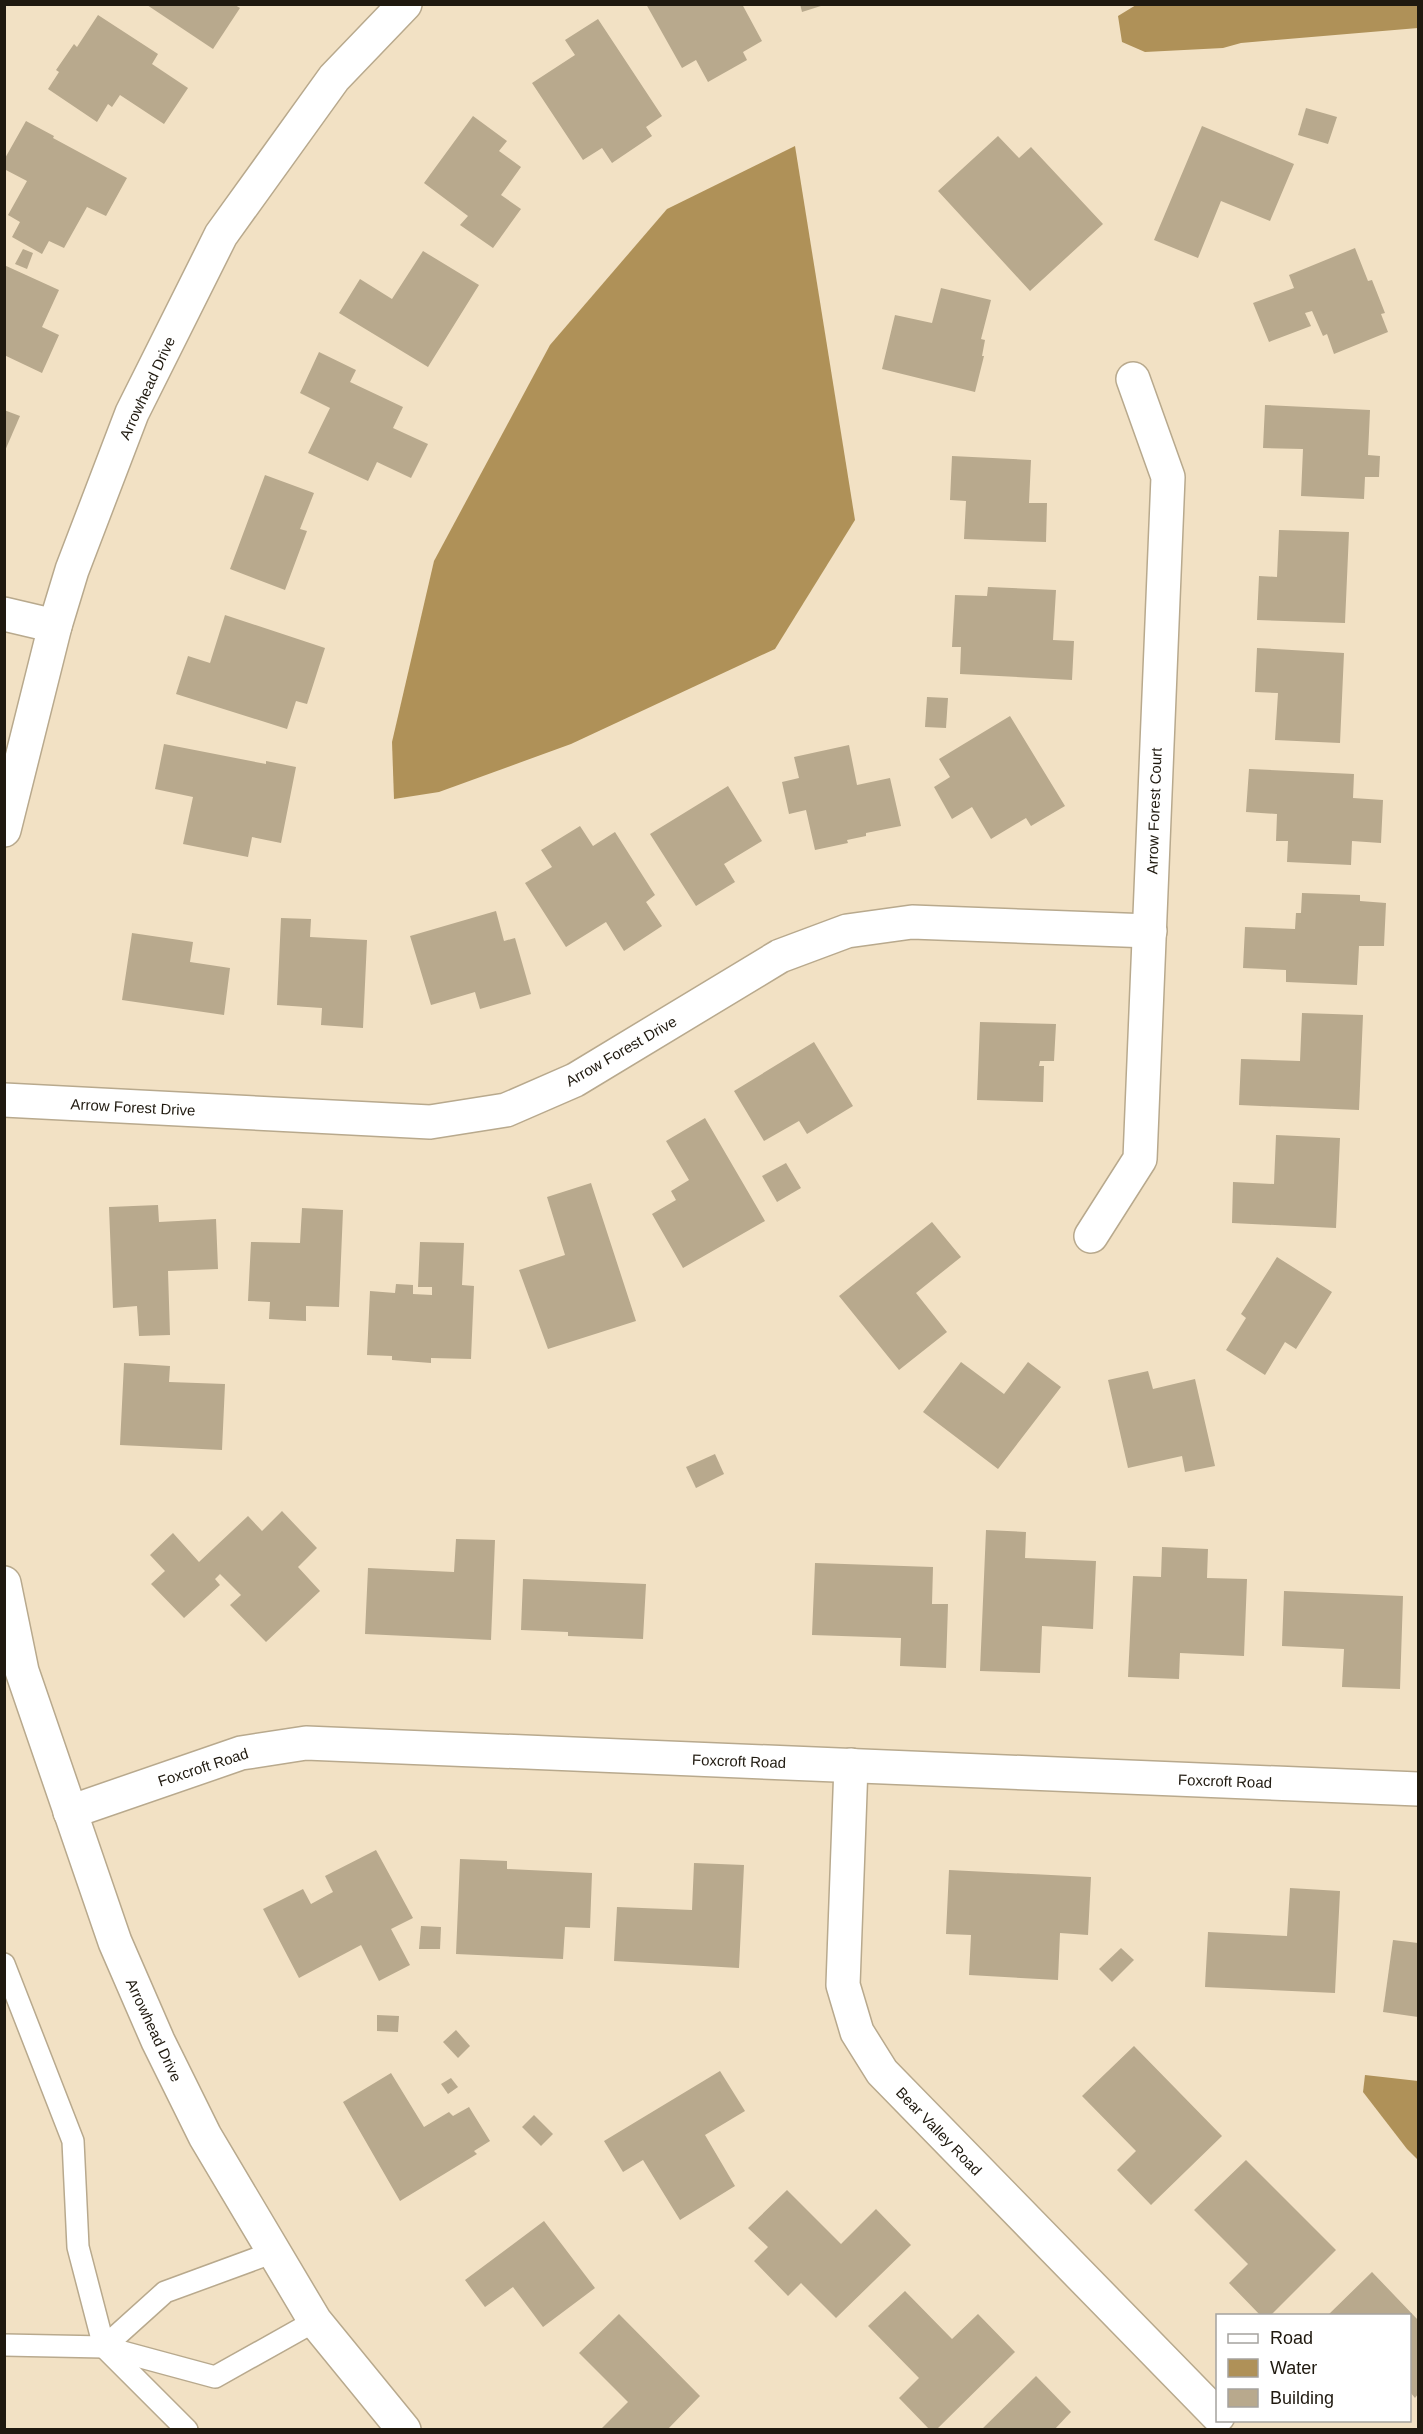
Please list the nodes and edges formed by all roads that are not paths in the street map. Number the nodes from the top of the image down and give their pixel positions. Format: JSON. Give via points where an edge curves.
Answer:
{"nodes":[{"id":1,"x":405,"y":4,"type":"edge"},
{"id":2,"x":1132,"y":379,"type":"dead end"},
{"id":3,"x":4,"y":614,"type":"edge"},
{"id":4,"x":55,"y":626,"type":"junction"},
{"id":5,"x":4,"y":830,"type":"edge"},
{"id":6,"x":1150,"y":931,"type":"junction"},
{"id":7,"x":4,"y":1100,"type":"edge"},
{"id":8,"x":1091,"y":1236,"type":"dead end"},
{"id":9,"x":4,"y":1582,"type":"edge"},
{"id":10,"x":851,"y":1765,"type":"junction"},
{"id":11,"x":1419,"y":1789,"type":"edge"},
{"id":12,"x":70,"y":1812,"type":"junction"},
{"id":13,"x":4,"y":1964,"type":"edge"},
{"id":14,"x":274,"y":2252,"type":"junction"},
{"id":15,"x":315,"y":2321,"type":"junction"},
{"id":16,"x":4,"y":2345,"type":"edge"},
{"id":17,"x":104,"y":2347,"type":"junction"},
{"id":18,"x":1216,"y":2414,"type":"edge"},
{"id":19,"x":187,"y":2430,"type":"edge"},
{"id":20,"x":404,"y":2430,"type":"edge"}],
"edges":[{"from":1,"to":4,"type":"street","name":"Arrowhead Drive","via":[[334,78],[221,235],[132,413],[72,570]]},
{"from":2,"to":6,"type":"street","name":"Arrow Forest Court","via":[[1168,477]]},
{"from":3,"to":4,"type":"street"},
{"from":4,"to":5,"type":"street","name":"Arrowhead Drive"},
{"from":6,"to":7,"type":"street","name":"Arrow Forest Drive","via":[[912,922],[846,931],[780,956],[575,1080],[506,1110],[430,1122]]},
{"from":6,"to":8,"type":"street","name":"Arrow Forest Court","via":[[1140,1159]]},
{"from":9,"to":12,"type":"street","name":"Arrowhead Drive","via":[[22,1671]]},
{"from":10,"to":11,"type":"street","name":"Foxcroft Road"},
{"from":10,"to":12,"type":"street","name":"Foxcroft Road","via":[[306,1743],[241,1753]]},
{"from":10,"to":18,"type":"street","name":"Bear Valley Road","via":[[843,1985],[857,2032],[882,2072]]},
{"from":12,"to":14,"type":"street","name":"Arrowhead Drive","via":[[115,1942],[158,2041],[205,2136]]},
{"from":13,"to":17,"type":"lane","via":[[74,2141],[78,2247]]},
{"from":14,"to":15,"type":"street","name":"Arrowhead Drive"},
{"from":14,"to":17,"type":"lane","via":[[165,2292]]},
{"from":15,"to":17,"type":"lane","via":[[215,2377]]},
{"from":15,"to":20,"type":"street","name":"Arrowhead Drive"},
{"from":16,"to":17,"type":"lane"},
{"from":17,"to":19,"type":"lane"}]}
